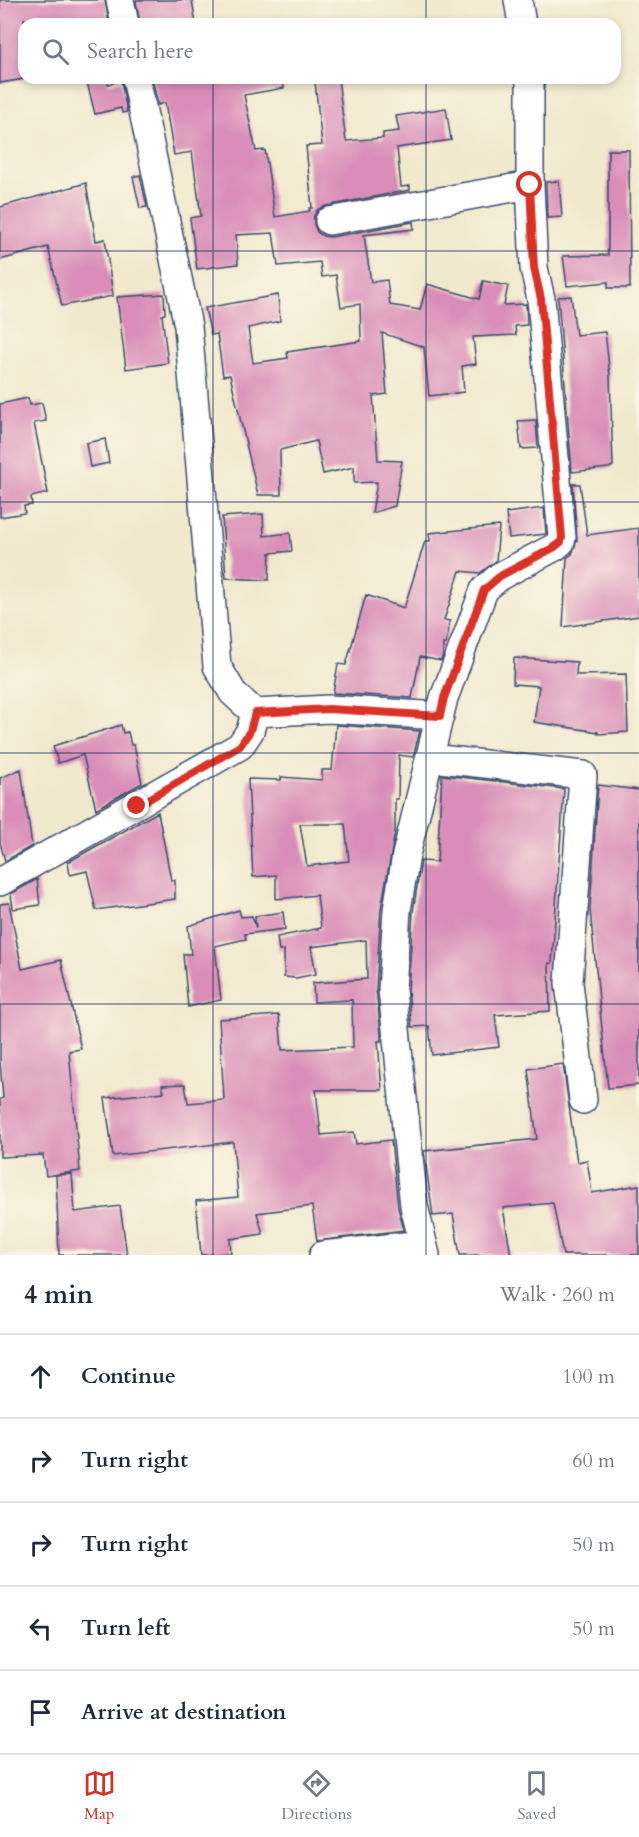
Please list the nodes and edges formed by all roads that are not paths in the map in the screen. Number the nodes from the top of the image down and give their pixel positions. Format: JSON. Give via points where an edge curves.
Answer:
{"nodes":[{"id":1,"x":120,"y":0,"type":"edge"},
{"id":2,"x":518,"y":0,"type":"edge"},
{"id":3,"x":124,"y":18,"type":"edge"},
{"id":4,"x":521,"y":18,"type":"edge"},
{"id":5,"x":137,"y":84,"type":"edge"},
{"id":6,"x":530,"y":84,"type":"edge"},
{"id":7,"x":530,"y":185,"type":"junction"},
{"id":8,"x":329,"y":221,"type":"dead end"},
{"id":9,"x":255,"y":713,"type":"junction"},
{"id":10,"x":440,"y":716,"type":"junction"},
{"id":11,"x":431,"y":758,"type":"junction"},
{"id":12,"x":0,"y":882,"type":"edge"},
{"id":13,"x":583,"y":1100,"type":"dead end"},
{"id":14,"x":425,"y":1249,"type":"edge"},
{"id":15,"x":323,"y":1255,"type":"edge"}],
"edges":[{"from":1,"to":3,"type":"street"},
{"from":2,"to":4,"type":"street"},
{"from":5,"to":9,"type":"street","via":[[188,326],[218,666],[233,693]]},
{"from":6,"to":7,"type":"street"},
{"from":7,"to":8,"type":"street"},
{"from":7,"to":10,"type":"street","via":[[534,268],[541,299],[562,537],[555,547],[500,576],[484,590]]},
{"from":9,"to":10,"type":"street","via":[[329,709]]},
{"from":9,"to":12,"type":"street","via":[[240,746]]},
{"from":10,"to":11,"type":"street"},
{"from":11,"to":13,"type":"street","via":[[583,775],[569,983]]},
{"from":11,"to":14,"type":"street","via":[[406,855],[397,910],[392,990],[414,1206]]},
{"from":14,"to":15,"type":"street"}]}
